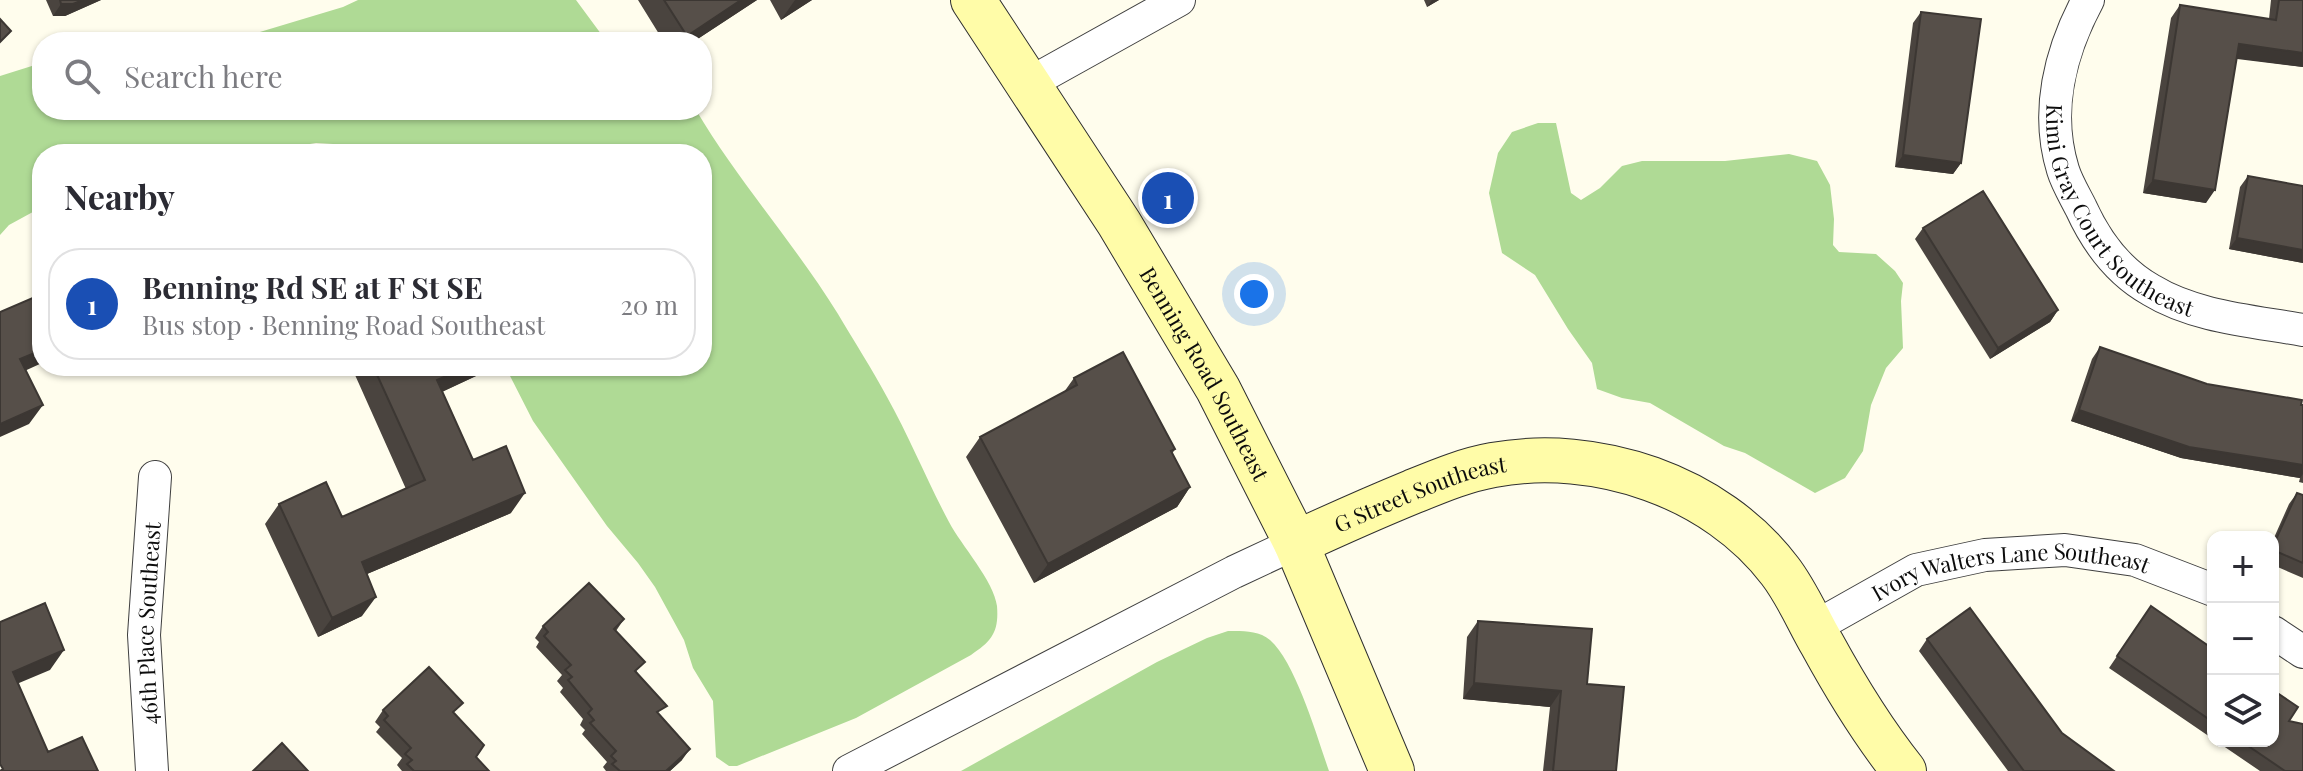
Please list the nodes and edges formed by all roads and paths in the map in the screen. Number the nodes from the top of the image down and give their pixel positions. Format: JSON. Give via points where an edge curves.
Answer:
{"nodes":[{"id":1,"x":973,"y":0,"type":"edge"},
{"id":2,"x":1179,"y":0,"type":"edge"},
{"id":3,"x":2088,"y":0,"type":"edge"},
{"id":4,"x":1028,"y":84,"type":"junction"},
{"id":5,"x":2303,"y":330,"type":"edge"},
{"id":6,"x":155,"y":477,"type":"dead end"},
{"id":7,"x":1296,"y":543,"type":"junction"},
{"id":8,"x":2207,"y":588,"type":"edge"},
{"id":9,"x":1813,"y":628,"type":"junction"},
{"id":10,"x":2279,"y":636,"type":"edge"},
{"id":11,"x":2303,"y":652,"type":"edge"},
{"id":12,"x":152,"y":771,"type":"edge"},
{"id":13,"x":849,"y":771,"type":"edge"},
{"id":14,"x":1392,"y":771,"type":"edge"},
{"id":15,"x":1904,"y":771,"type":"edge"}],
"edges":[{"from":1,"to":4,"type":"main road","name":"Benning Road Southeast"},
{"from":2,"to":4,"type":"street"},
{"from":3,"to":5,"type":"street","name":"Kimi Gray Court Southeast","via":[[2060,69],[2054,120],[2063,170],[2087,222],[2114,261],[2149,290],[2179,304]]},
{"from":4,"to":7,"type":"main road","name":"Benning Road Southeast","via":[[1162,292]]},
{"from":6,"to":12,"type":"street","name":"46th Place Southeast","via":[[144,635]]},
{"from":7,"to":9,"type":"main road","name":"G Street Southeast","via":[[1480,468],[1547,460],[1605,467],[1673,488],[1749,537],[1782,574]]},
{"from":7,"to":13,"type":"street","name":"G Street Southeast"},
{"from":7,"to":14,"type":"main road","name":"Benning Road Southeast"},
{"from":8,"to":9,"type":"street","name":"Ivory Walters Lane Southeast","via":[[2135,560],[2065,550],[1985,555],[1916,570]]},
{"from":9,"to":15,"type":"main road","name":"G Street Southeast"},
{"from":10,"to":11,"type":"street"}]}
